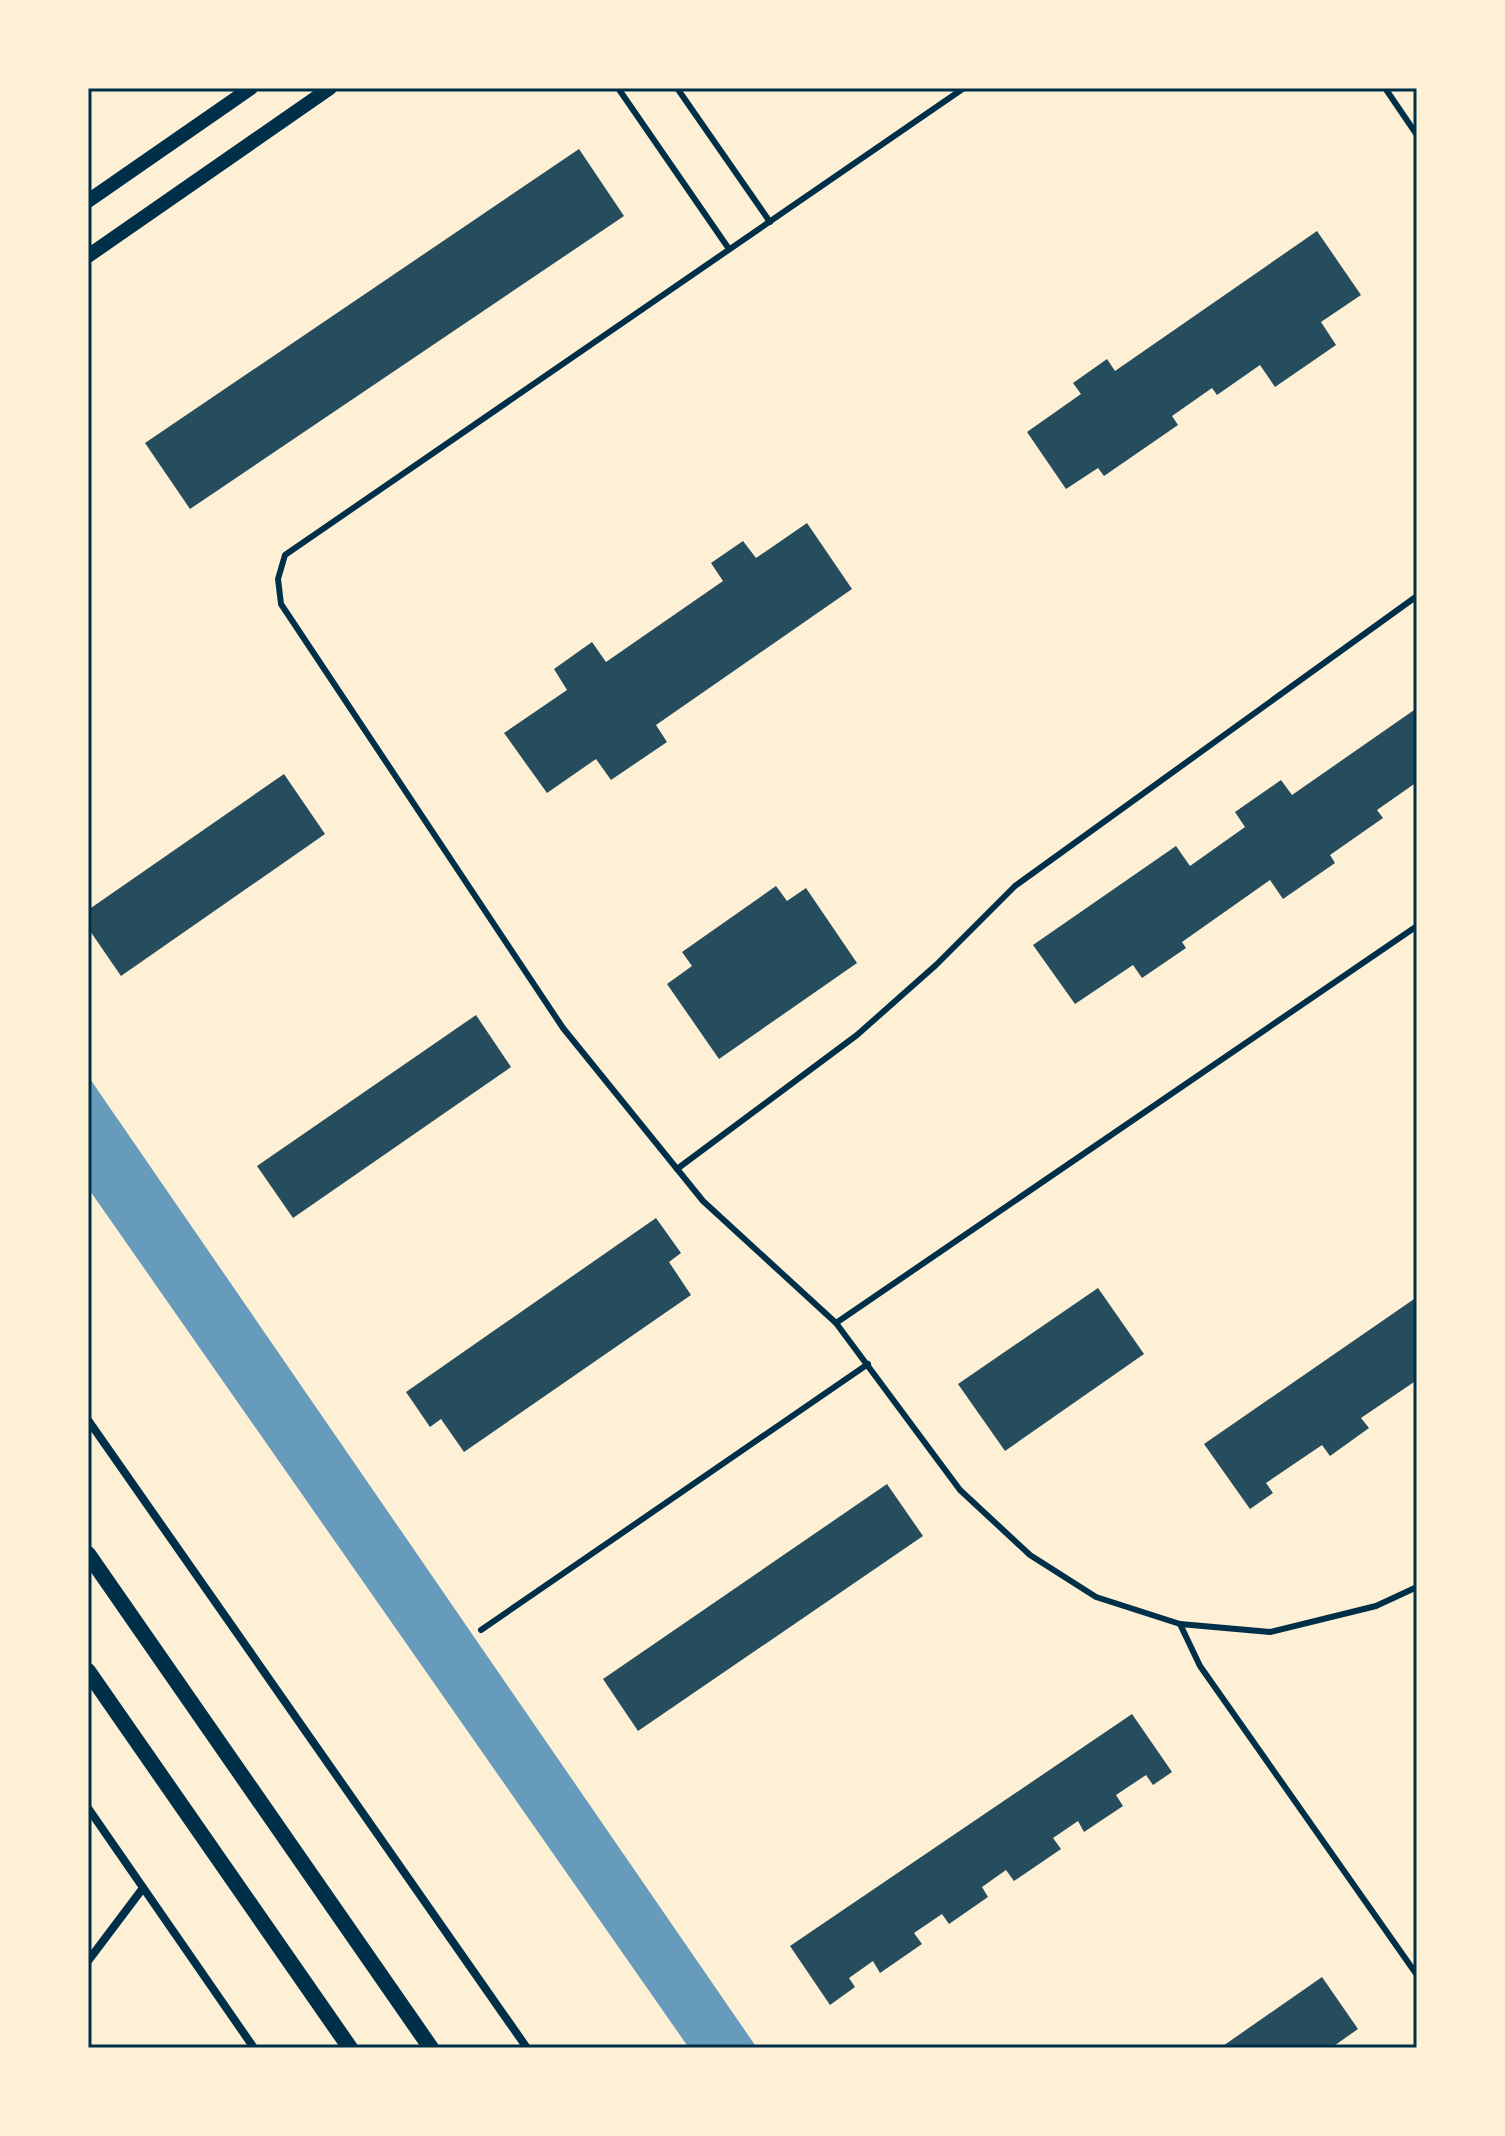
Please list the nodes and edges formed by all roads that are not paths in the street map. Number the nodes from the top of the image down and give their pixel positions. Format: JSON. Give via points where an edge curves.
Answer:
{"nodes":[{"id":1,"x":251,"y":88,"type":"edge"},
{"id":2,"x":330,"y":88,"type":"edge"},
{"id":3,"x":618,"y":88,"type":"edge"},
{"id":4,"x":677,"y":88,"type":"edge"},
{"id":5,"x":964,"y":88,"type":"edge"},
{"id":6,"x":1385,"y":88,"type":"edge"},
{"id":7,"x":1417,"y":135,"type":"edge"},
{"id":8,"x":88,"y":201,"type":"edge"},
{"id":9,"x":770,"y":222,"type":"junction"},
{"id":10,"x":729,"y":249,"type":"junction"},
{"id":11,"x":88,"y":256,"type":"edge"},
{"id":12,"x":1417,"y":596,"type":"edge"},
{"id":13,"x":1417,"y":926,"type":"edge"},
{"id":14,"x":677,"y":1169,"type":"junction"},
{"id":15,"x":836,"y":1323,"type":"junction"},
{"id":16,"x":868,"y":1364,"type":"junction"},
{"id":17,"x":88,"y":1420,"type":"edge"},
{"id":18,"x":88,"y":1554,"type":"edge"},
{"id":19,"x":1417,"y":1587,"type":"edge"},
{"id":20,"x":1180,"y":1624,"type":"junction"},
{"id":21,"x":481,"y":1630,"type":"dead end"},
{"id":22,"x":88,"y":1671,"type":"edge"},
{"id":23,"x":88,"y":1808,"type":"edge"},
{"id":24,"x":143,"y":1888,"type":"junction"},
{"id":25,"x":88,"y":1961,"type":"edge"},
{"id":26,"x":1417,"y":1975,"type":"edge"},
{"id":27,"x":254,"y":2048,"type":"edge"},
{"id":28,"x":350,"y":2048,"type":"edge"},
{"id":29,"x":431,"y":2048,"type":"edge"},
{"id":30,"x":527,"y":2048,"type":"edge"}],
"edges":[{"from":1,"to":8,"type":"street"},
{"from":2,"to":11,"type":"street"},
{"from":3,"to":10,"type":"lane"},
{"from":4,"to":9,"type":"lane"},
{"from":5,"to":9,"type":"lane"},
{"from":6,"to":7,"type":"lane"},
{"from":9,"to":10,"type":"lane"},
{"from":10,"to":14,"type":"lane","via":[[285,555],[278,579],[281,604],[563,1028]]},
{"from":12,"to":14,"type":"lane","via":[[1015,886],[857,1035]]},
{"from":13,"to":15,"type":"lane"},
{"from":14,"to":15,"type":"lane","via":[[703,1201]]},
{"from":15,"to":16,"type":"lane"},
{"from":16,"to":20,"type":"lane","via":[[960,1490],[1030,1555],[1096,1597]]},
{"from":16,"to":21,"type":"lane"},
{"from":17,"to":30,"type":"street"},
{"from":18,"to":29,"type":"main road"},
{"from":19,"to":20,"type":"lane","via":[[1376,1606],[1270,1632]]},
{"from":20,"to":26,"type":"lane","via":[[1200,1666]]},
{"from":22,"to":28,"type":"main road"},
{"from":23,"to":24,"type":"street"},
{"from":24,"to":25,"type":"street"},
{"from":24,"to":27,"type":"street"}]}
